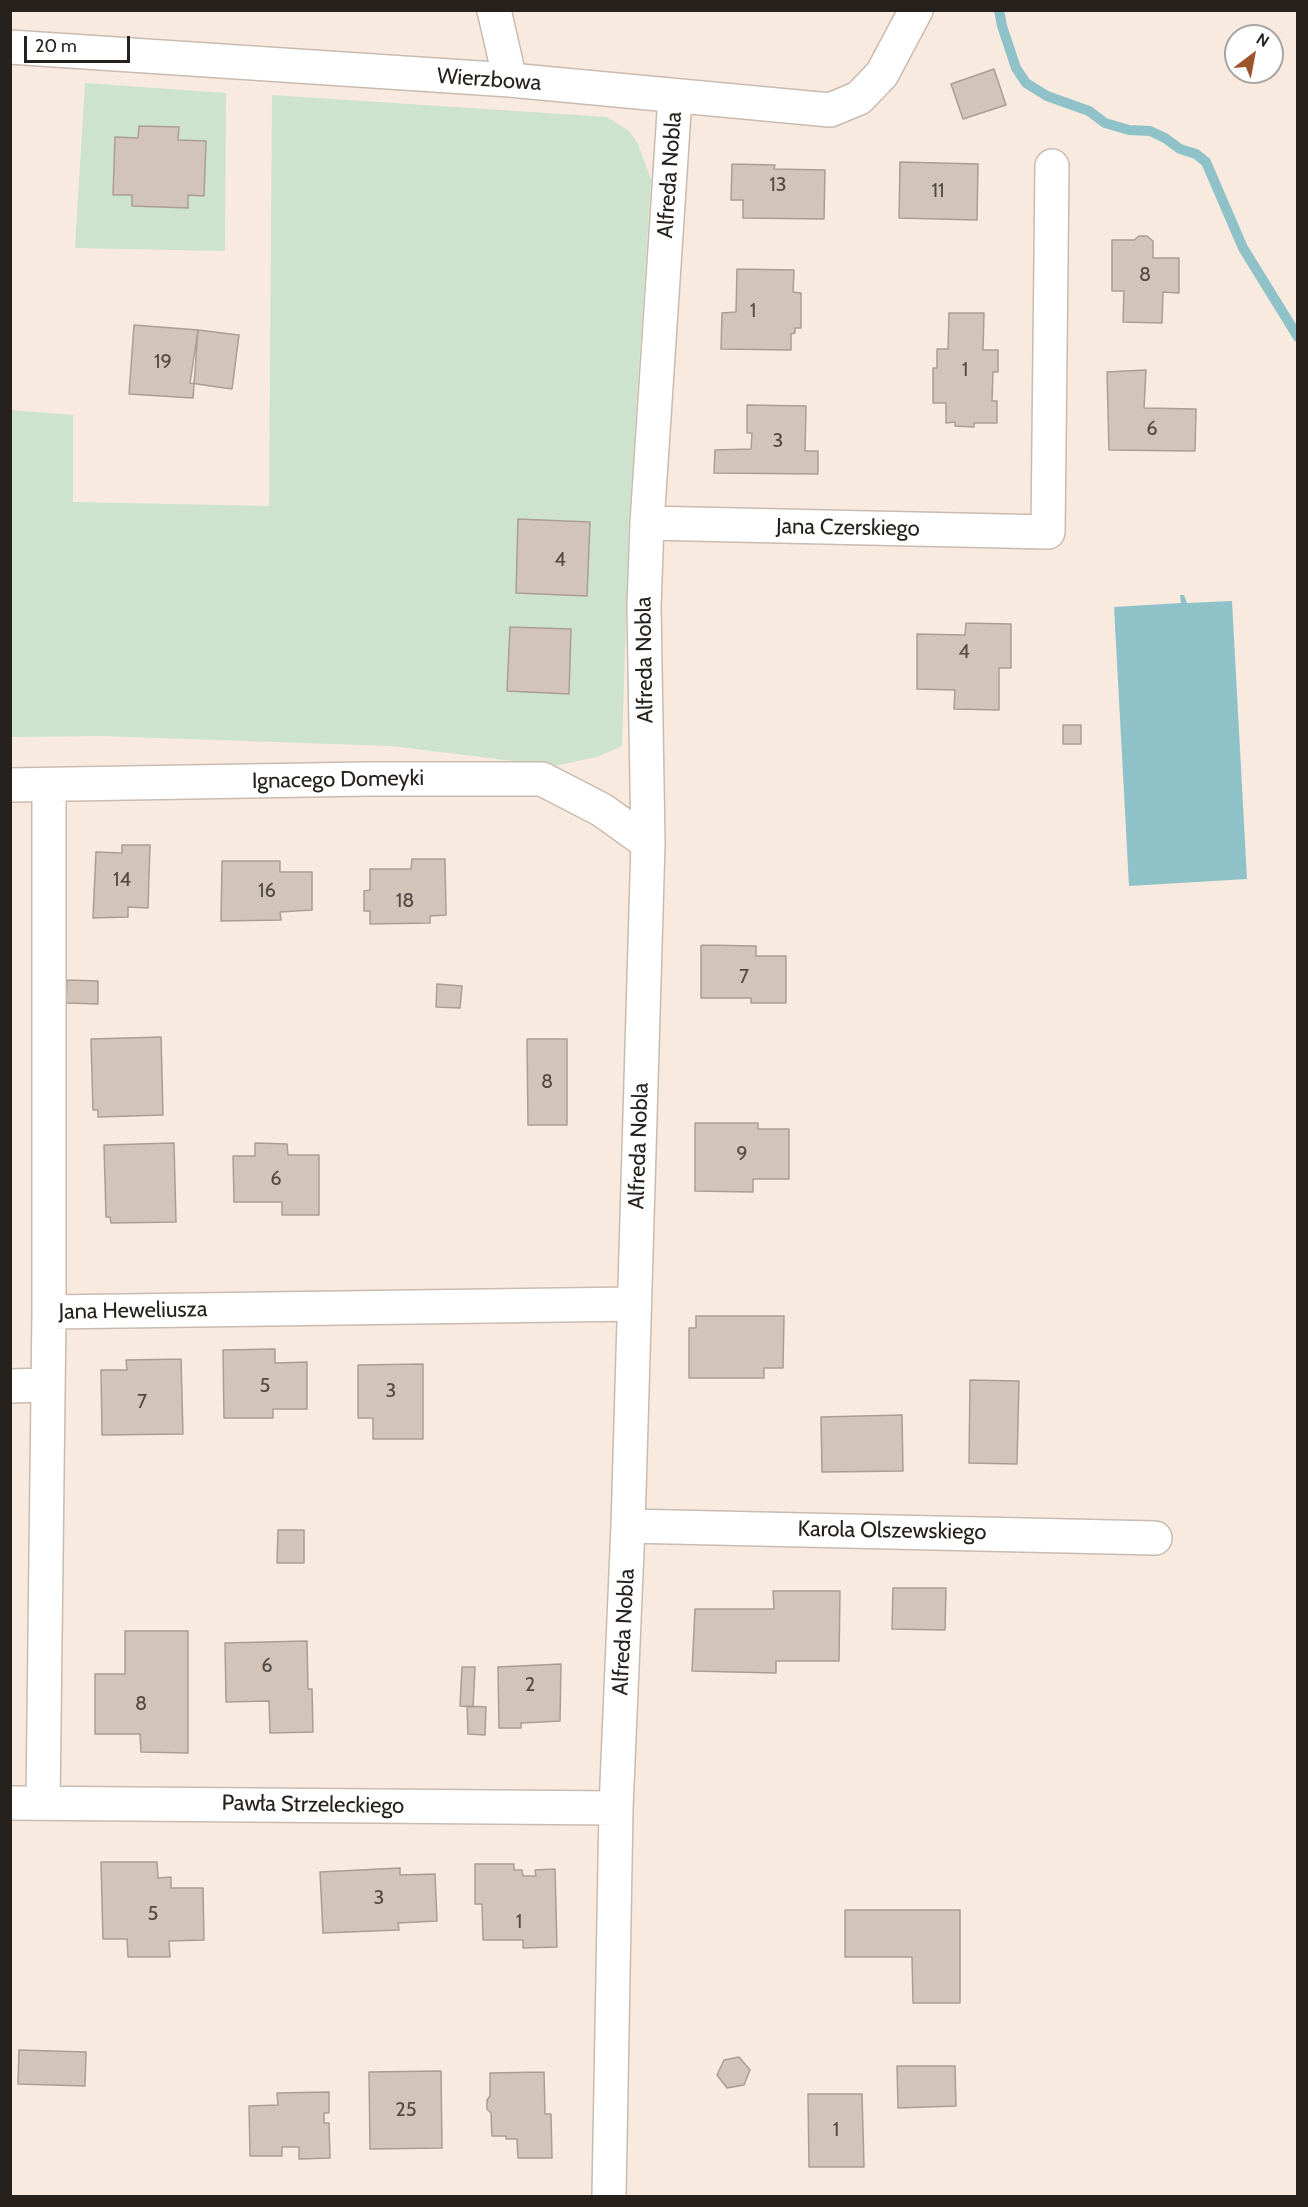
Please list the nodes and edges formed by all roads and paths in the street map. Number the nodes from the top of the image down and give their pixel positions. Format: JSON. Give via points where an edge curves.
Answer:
{"nodes":[{"id":1,"x":494,"y":10,"type":"edge"},
{"id":2,"x":916,"y":10,"type":"edge"},
{"id":3,"x":10,"y":47,"type":"edge"},
{"id":4,"x":510,"y":80,"type":"junction"},
{"id":5,"x":675,"y":97,"type":"junction"},
{"id":6,"x":1052,"y":166,"type":"dead end"},
{"id":7,"x":647,"y":523,"type":"junction"},
{"id":8,"x":10,"y":785,"type":"edge"},
{"id":9,"x":49,"y":785,"type":"junction"},
{"id":10,"x":648,"y":843,"type":"junction"},
{"id":11,"x":634,"y":1304,"type":"junction"},
{"id":12,"x":49,"y":1312,"type":"junction"},
{"id":13,"x":48,"y":1385,"type":"junction"},
{"id":14,"x":10,"y":1386,"type":"edge"},
{"id":15,"x":628,"y":1526,"type":"junction"},
{"id":16,"x":1155,"y":1538,"type":"dead end"},
{"id":17,"x":43,"y":1802,"type":"junction"},
{"id":18,"x":10,"y":1803,"type":"edge"},
{"id":19,"x":616,"y":1808,"type":"junction"},
{"id":20,"x":609,"y":2196,"type":"edge"}],
"edges":[{"from":1,"to":4,"type":"street"},
{"from":2,"to":5,"type":"street","name":"Wierzbowa","via":[[882,74],[859,98],[830,110]]},
{"from":3,"to":4,"type":"street","name":"Wierzbowa"},
{"from":4,"to":5,"type":"street","name":"Wierzbowa"},
{"from":5,"to":7,"type":"street","name":"Alfreda Nobla"},
{"from":6,"to":7,"type":"street","name":"Jana Czerskiego","via":[[1048,532]]},
{"from":7,"to":10,"type":"street","name":"Alfreda Nobla","via":[[644,607]]},
{"from":8,"to":9,"type":"street","name":"Ignacego Domeyki"},
{"from":9,"to":10,"type":"street","name":"Ignacego Domeyki","via":[[542,779],[602,810]]},
{"from":9,"to":12,"type":"street"},
{"from":10,"to":11,"type":"street","name":"Alfreda Nobla"},
{"from":11,"to":12,"type":"street","name":"Jana Heweliusza"},
{"from":11,"to":15,"type":"street","name":"Alfreda Nobla"},
{"from":12,"to":13,"type":"street","name":"Jana Heweliusza"},
{"from":13,"to":14,"type":"street"},
{"from":13,"to":17,"type":"street","name":"Jana Heweliusza"},
{"from":15,"to":16,"type":"street","name":"Karola Olszewskiego"},
{"from":15,"to":19,"type":"street","name":"Alfreda Nobla"},
{"from":17,"to":18,"type":"street","name":"Pawła Strzeleckiego"},
{"from":17,"to":19,"type":"street","name":"Pawła Strzeleckiego"},
{"from":19,"to":20,"type":"street","name":"Alfreda Nobla"}]}
